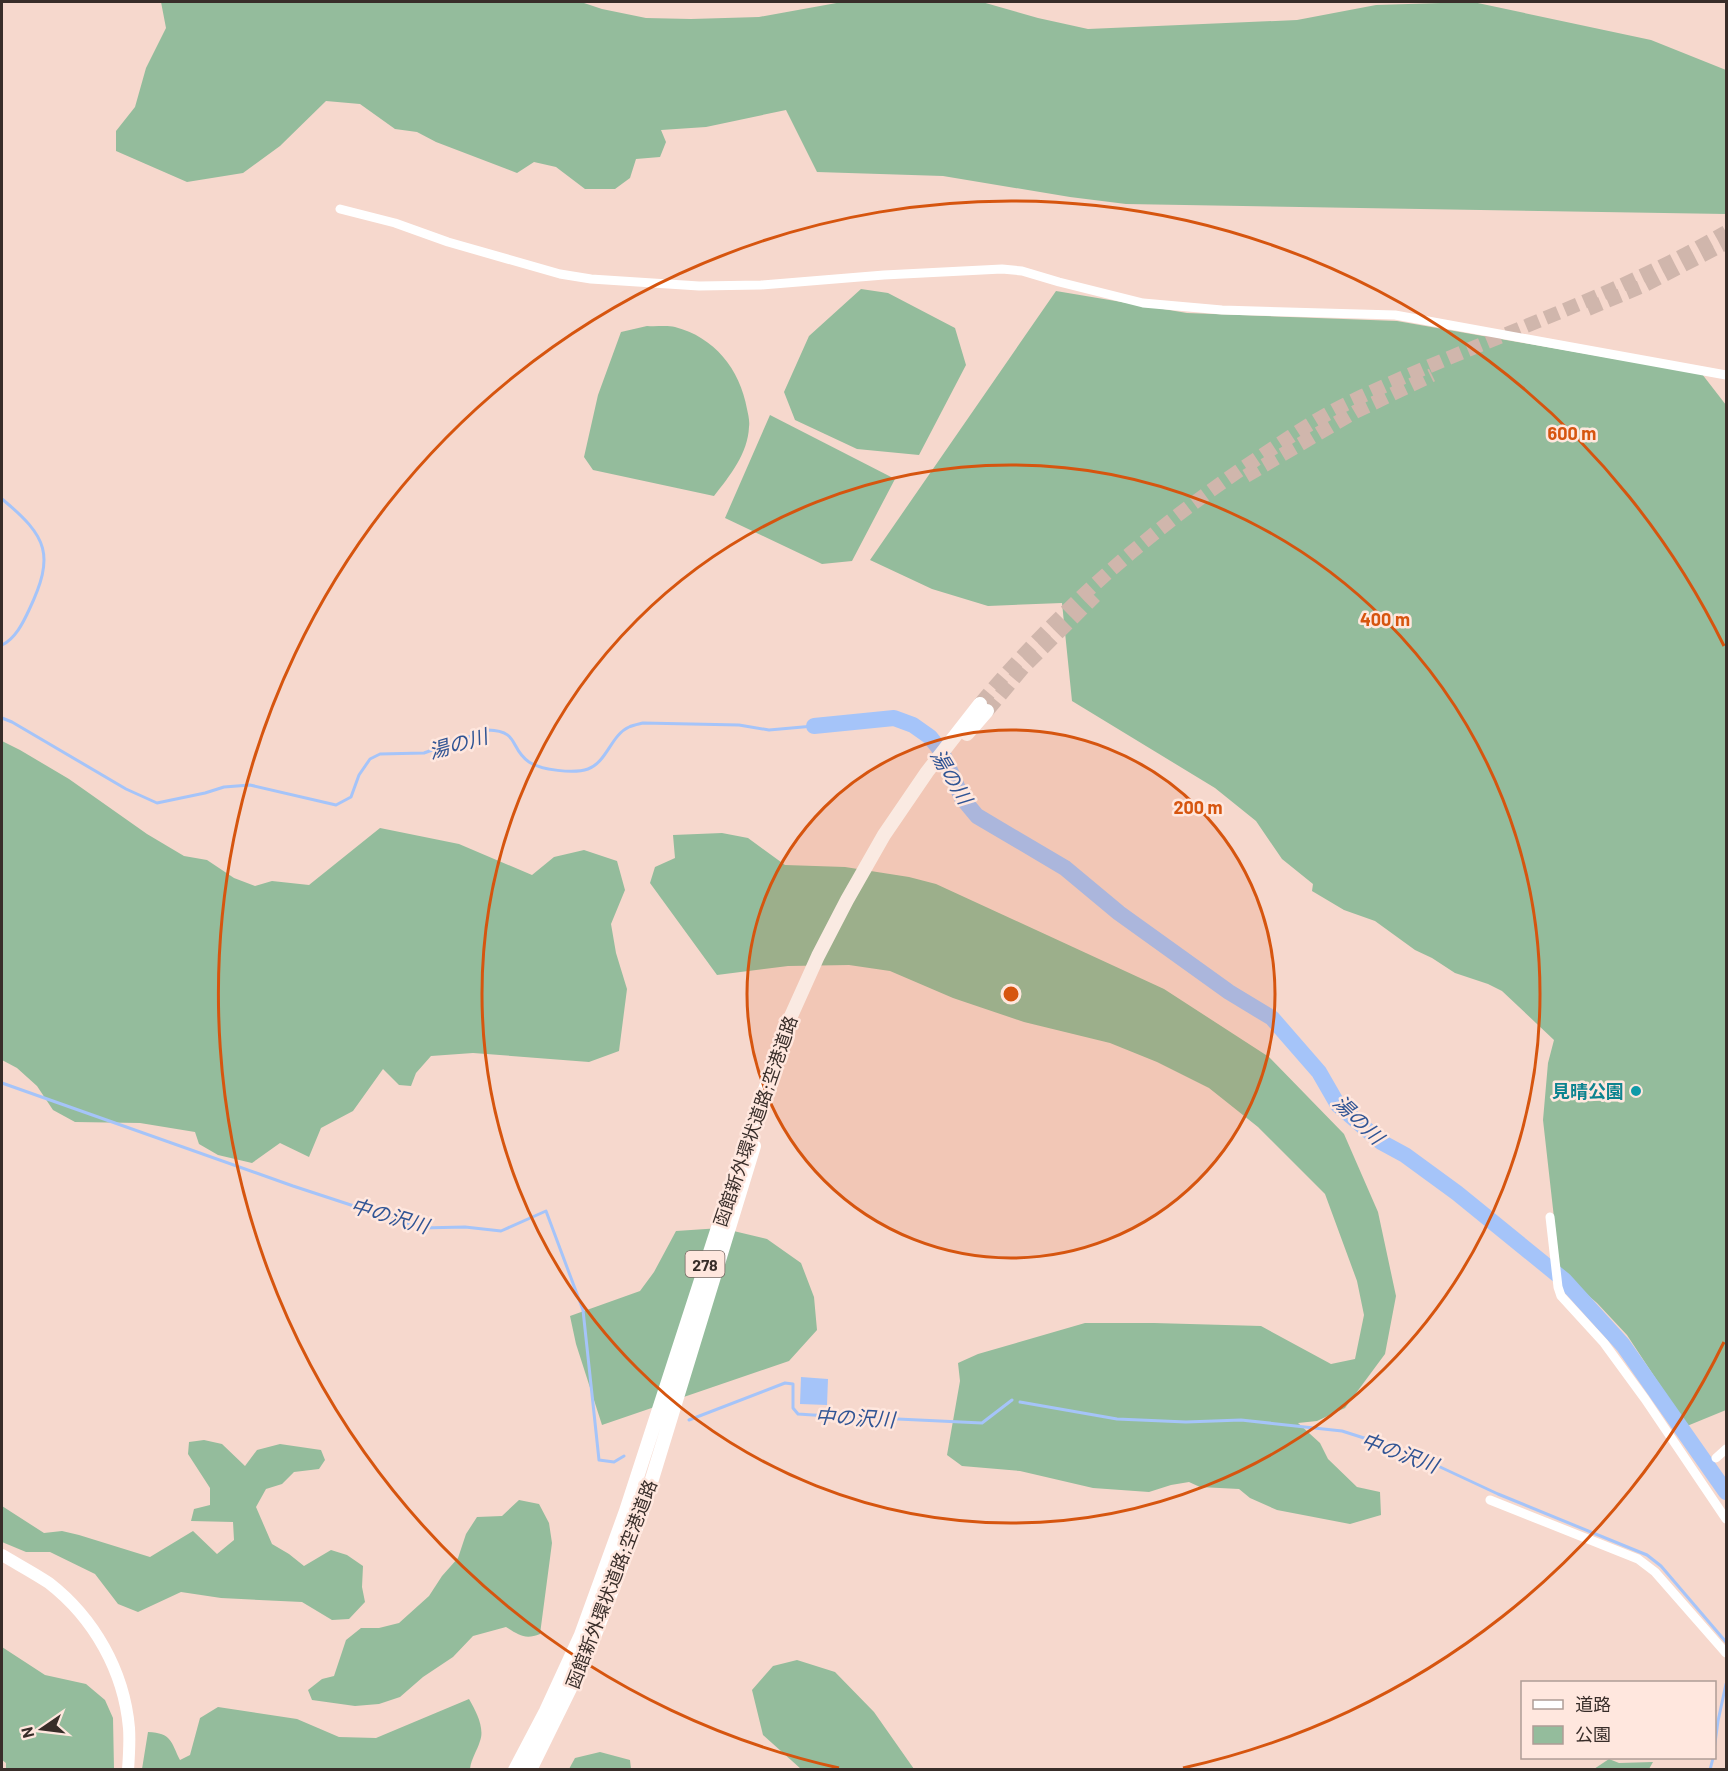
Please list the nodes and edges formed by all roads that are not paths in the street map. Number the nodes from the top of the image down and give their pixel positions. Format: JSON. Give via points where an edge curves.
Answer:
{"nodes":[{"id":1,"x":340,"y":209,"type":"dead end"},
{"id":2,"x":1726,"y":375,"type":"edge"},
{"id":3,"x":983,"y":707,"type":"tunnel mouth"},
{"id":4,"x":930,"y":775,"type":"junction"},
{"id":5,"x":1550,"y":1217,"type":"dead end"},
{"id":6,"x":1726,"y":1449,"type":"edge"},
{"id":7,"x":1716,"y":1458,"type":"dead end"},
{"id":8,"x":1490,"y":1500,"type":"dead end"},
{"id":9,"x":1726,"y":1519,"type":"edge"},
{"id":10,"x":2,"y":1555,"type":"edge"},
{"id":11,"x":1726,"y":1653,"type":"edge"},
{"id":12,"x":128,"y":1770,"type":"edge"},
{"id":13,"x":515,"y":1770,"type":"edge"},
{"id":14,"x":530,"y":1770,"type":"edge"}],
"edges":[{"from":1,"to":2,"type":"street","via":[[560,274],[591,279],[751,285],[1002,269],[1143,303],[1222,310],[1395,315]]},
{"from":3,"to":4,"type":"highway","name":"函館新外環状道路;空港道路","number":"278"},
{"from":4,"to":13,"type":"highway","name":"函館新外環状道路;空港道路","number":"278","via":[[884,835],[818,956],[791,1016],[581,1635]]},
{"from":4,"to":14,"type":"highway","name":"函館新外環状道路;空港道路","number":"278","via":[[853,904],[798,1020],[751,1155],[641,1515],[589,1650]]},
{"from":5,"to":9,"type":"street","via":[[1558,1287],[1568,1306],[1604,1343]]},
{"from":6,"to":7,"type":"street"},
{"from":8,"to":11,"type":"street","via":[[1638,1559],[1655,1572]]},
{"from":10,"to":12,"type":"main road","via":[[48,1583],[83,1615],[108,1655],[120,1681],[129,1730]]}]}
